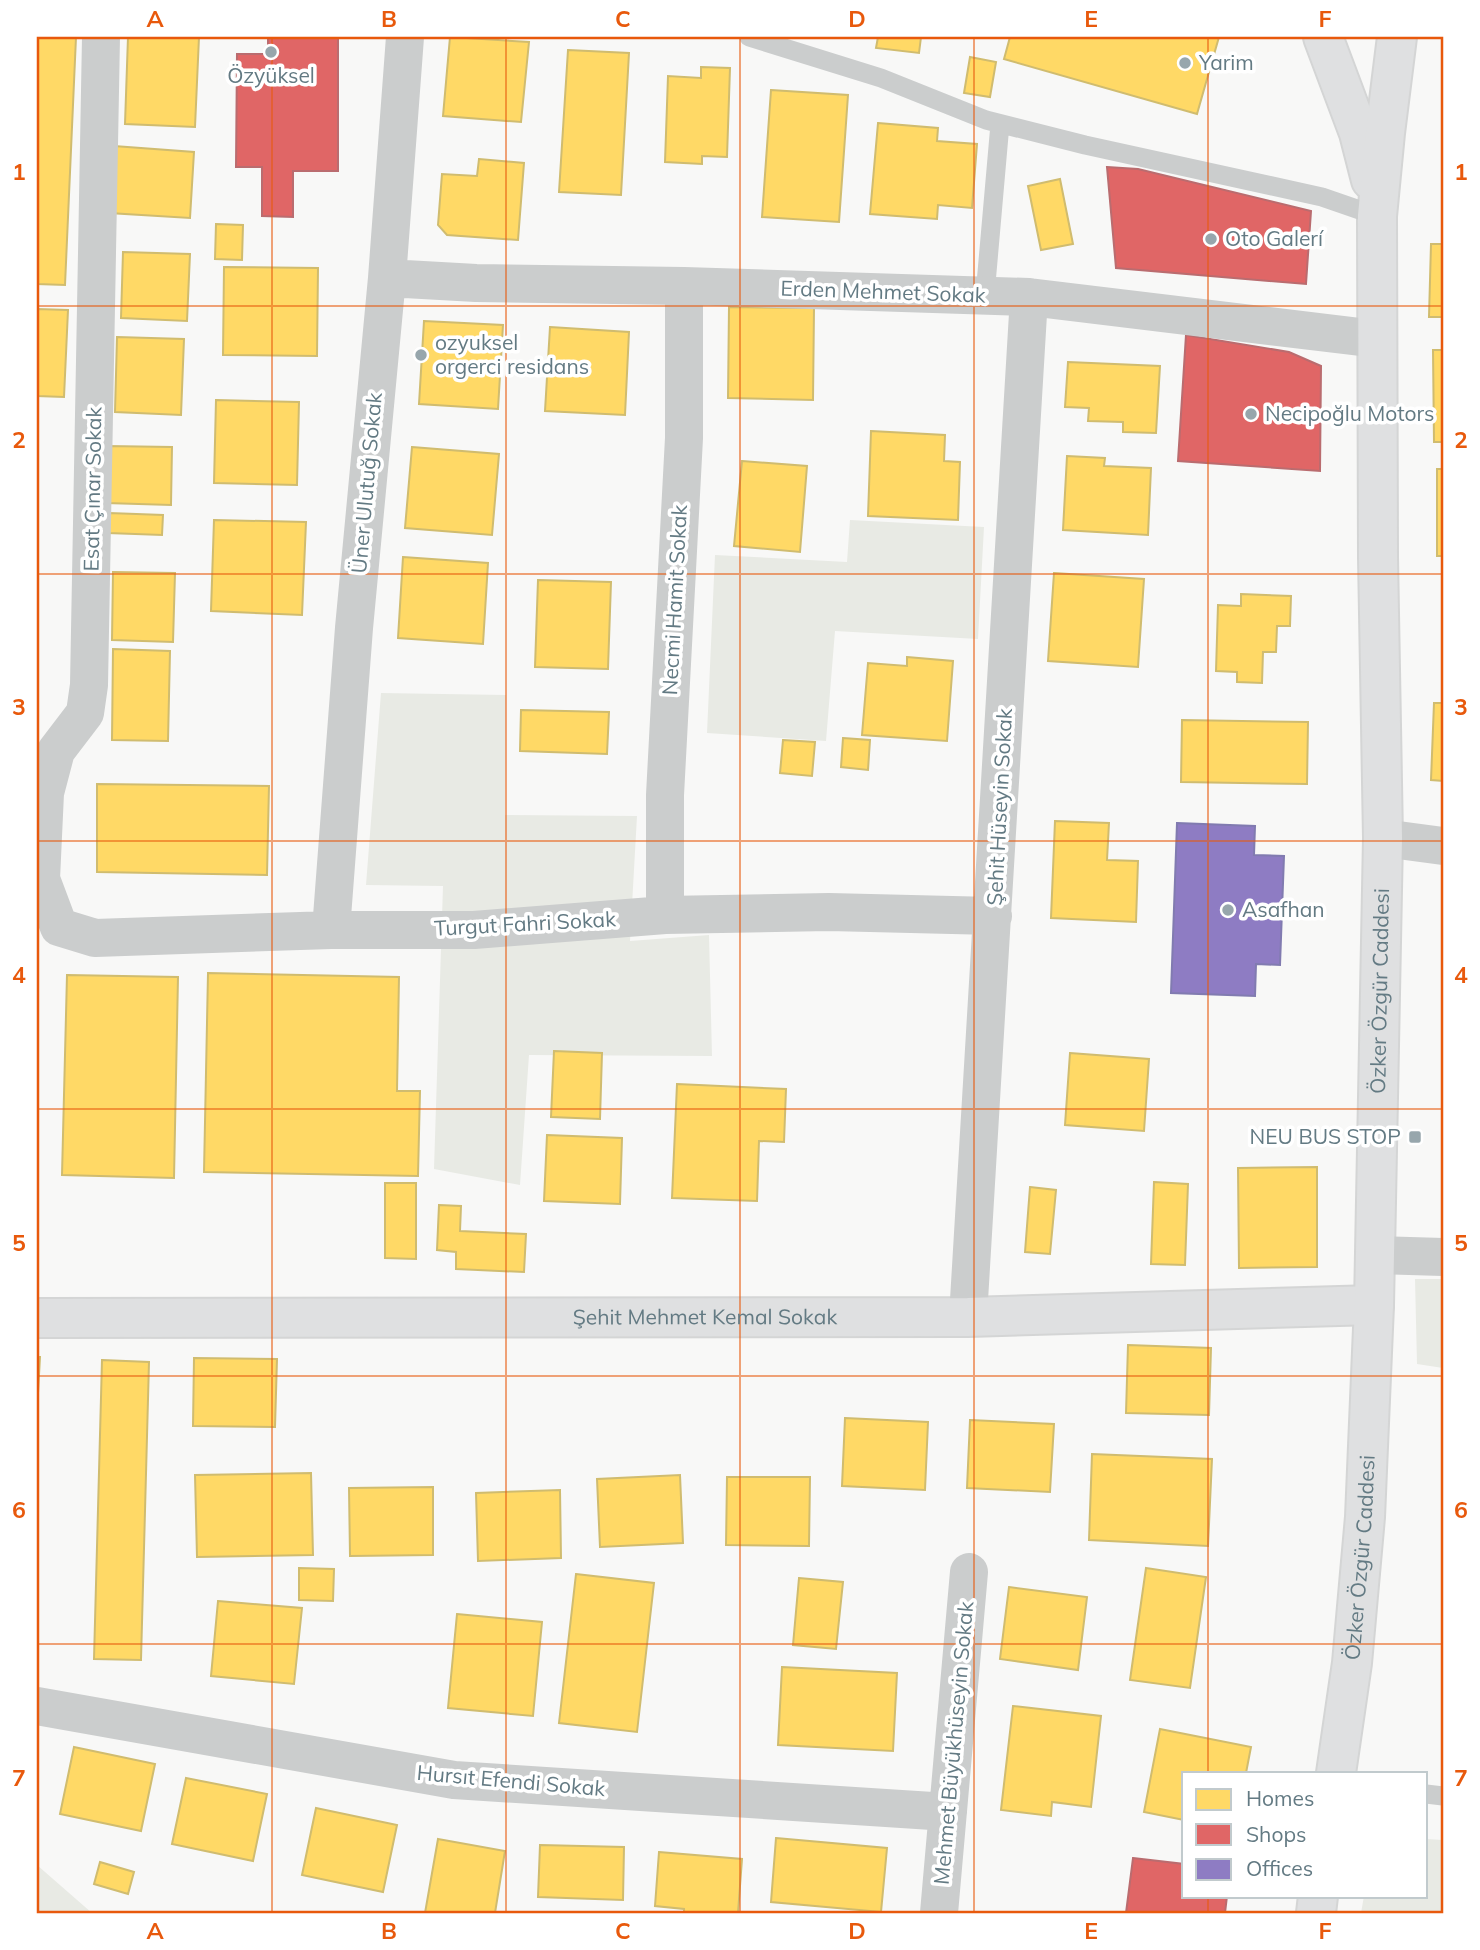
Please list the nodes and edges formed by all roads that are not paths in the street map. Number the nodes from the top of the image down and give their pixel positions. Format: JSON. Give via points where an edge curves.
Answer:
{"nodes":[{"id":1,"x":101,"y":37,"type":"edge"},
{"id":2,"x":405,"y":37,"type":"edge"},
{"id":3,"x":749,"y":37,"type":"edge"},
{"id":4,"x":1323,"y":37,"type":"edge"},
{"id":5,"x":1397,"y":37,"type":"edge"},
{"id":6,"x":1000,"y":124,"type":"junction"},
{"id":7,"x":1378,"y":211,"type":"junction"},
{"id":8,"x":387,"y":278,"type":"junction"},
{"id":9,"x":684,"y":286,"type":"junction"},
{"id":10,"x":985,"y":295,"type":"junction"},
{"id":11,"x":1029,"y":297,"type":"junction"},
{"id":12,"x":1377,"y":339,"type":"junction"},
{"id":13,"x":54,"y":731,"type":"edge"},
{"id":14,"x":1383,"y":838,"type":"junction"},
{"id":15,"x":1443,"y":846,"type":"edge"},
{"id":16,"x":665,"y":915,"type":"junction"},
{"id":17,"x":993,"y":916,"type":"junction"},
{"id":18,"x":59,"y":927,"type":"joint"},
{"id":19,"x":331,"y":930,"type":"junction"},
{"id":20,"x":1376,"y":1255,"type":"junction"},
{"id":21,"x":1443,"y":1257,"type":"edge"},
{"id":22,"x":1374,"y":1305,"type":"junction"},
{"id":23,"x":968,"y":1317,"type":"junction"},
{"id":24,"x":37,"y":1318,"type":"edge"},
{"id":25,"x":969,"y":1572,"type":"dead end"},
{"id":26,"x":37,"y":1706,"type":"edge"},
{"id":27,"x":1336,"y":1772,"type":"edge"},
{"id":28,"x":948,"y":1812,"type":"junction"},
{"id":29,"x":939,"y":1913,"type":"edge"}],
"edges":[{"from":1,"to":13,"type":"street","name":"Esat Çınar Sokak","via":[[89,685],[85,713]]},
{"from":2,"to":8,"type":"street","name":"Üner Ulutuğ Sokak"},
{"from":3,"to":6,"type":"lane","via":[[881,78]]},
{"from":4,"to":7,"type":"main road","name":"Özker Özgür Caddesi","via":[[1359,133]]},
{"from":5,"to":7,"type":"main road","name":"Özker Özgür Caddesi"},
{"from":6,"to":7,"type":"lane"},
{"from":6,"to":10,"type":"lane"},
{"from":7,"to":12,"type":"main road","name":"Özker Özgür Caddesi"},
{"from":8,"to":9,"type":"street","name":"Erden Mehmet Sokak"},
{"from":8,"to":19,"type":"street","name":"Üner Ulutuğ Sokak"},
{"from":9,"to":10,"type":"street","name":"Erden Mehmet Sokak"},
{"from":9,"to":16,"type":"street","name":"Necmi Hamit Sokak","via":[[684,438],[665,795]]},
{"from":10,"to":11,"type":"street","name":"Erden Mehmet Sokak"},
{"from":11,"to":12,"type":"street","name":"Erden Mehmet Sokak"},
{"from":11,"to":17,"type":"street","name":"Şehit Hüseyin Sokak"},
{"from":12,"to":14,"type":"main road","name":"Özker Özgür Caddesi"},
{"from":13,"to":18,"type":"street","name":"Esat Çınar Sokak","via":[[56,751],[45,793],[41,879]]},
{"from":14,"to":15,"type":"street"},
{"from":14,"to":20,"type":"main road","name":"Özker Özgür Caddesi"},
{"from":16,"to":17,"type":"street","name":"Turgut Fahri Sokak"},
{"from":16,"to":19,"type":"street","name":"Turgut Fahri Sokak","via":[[474,930]]},
{"from":17,"to":23,"type":"street","name":"Şehit Hüseyin Sokak"},
{"from":18,"to":19,"type":"street","name":"Turgut Fahri Sokak","via":[[95,938]]},
{"from":20,"to":21,"type":"street"},
{"from":20,"to":22,"type":"main road","name":"Özker Özgür Caddesi"},
{"from":22,"to":23,"type":"main road","name":"Şehit Mehmet Kemal Sokak"},
{"from":22,"to":27,"type":"main road","name":"Özker Özgür Caddesi","via":[[1365,1517]]},
{"from":23,"to":24,"type":"main road","name":"Şehit Mehmet Kemal Sokak"},
{"from":25,"to":28,"type":"street","name":"Mehmet Büyükhüseyin Sokak"},
{"from":26,"to":28,"type":"street","name":"Hursıt Efendi Sokak","via":[[454,1780]]},
{"from":28,"to":29,"type":"street","name":"Mehmet Büyükhüseyin Sokak"}]}
